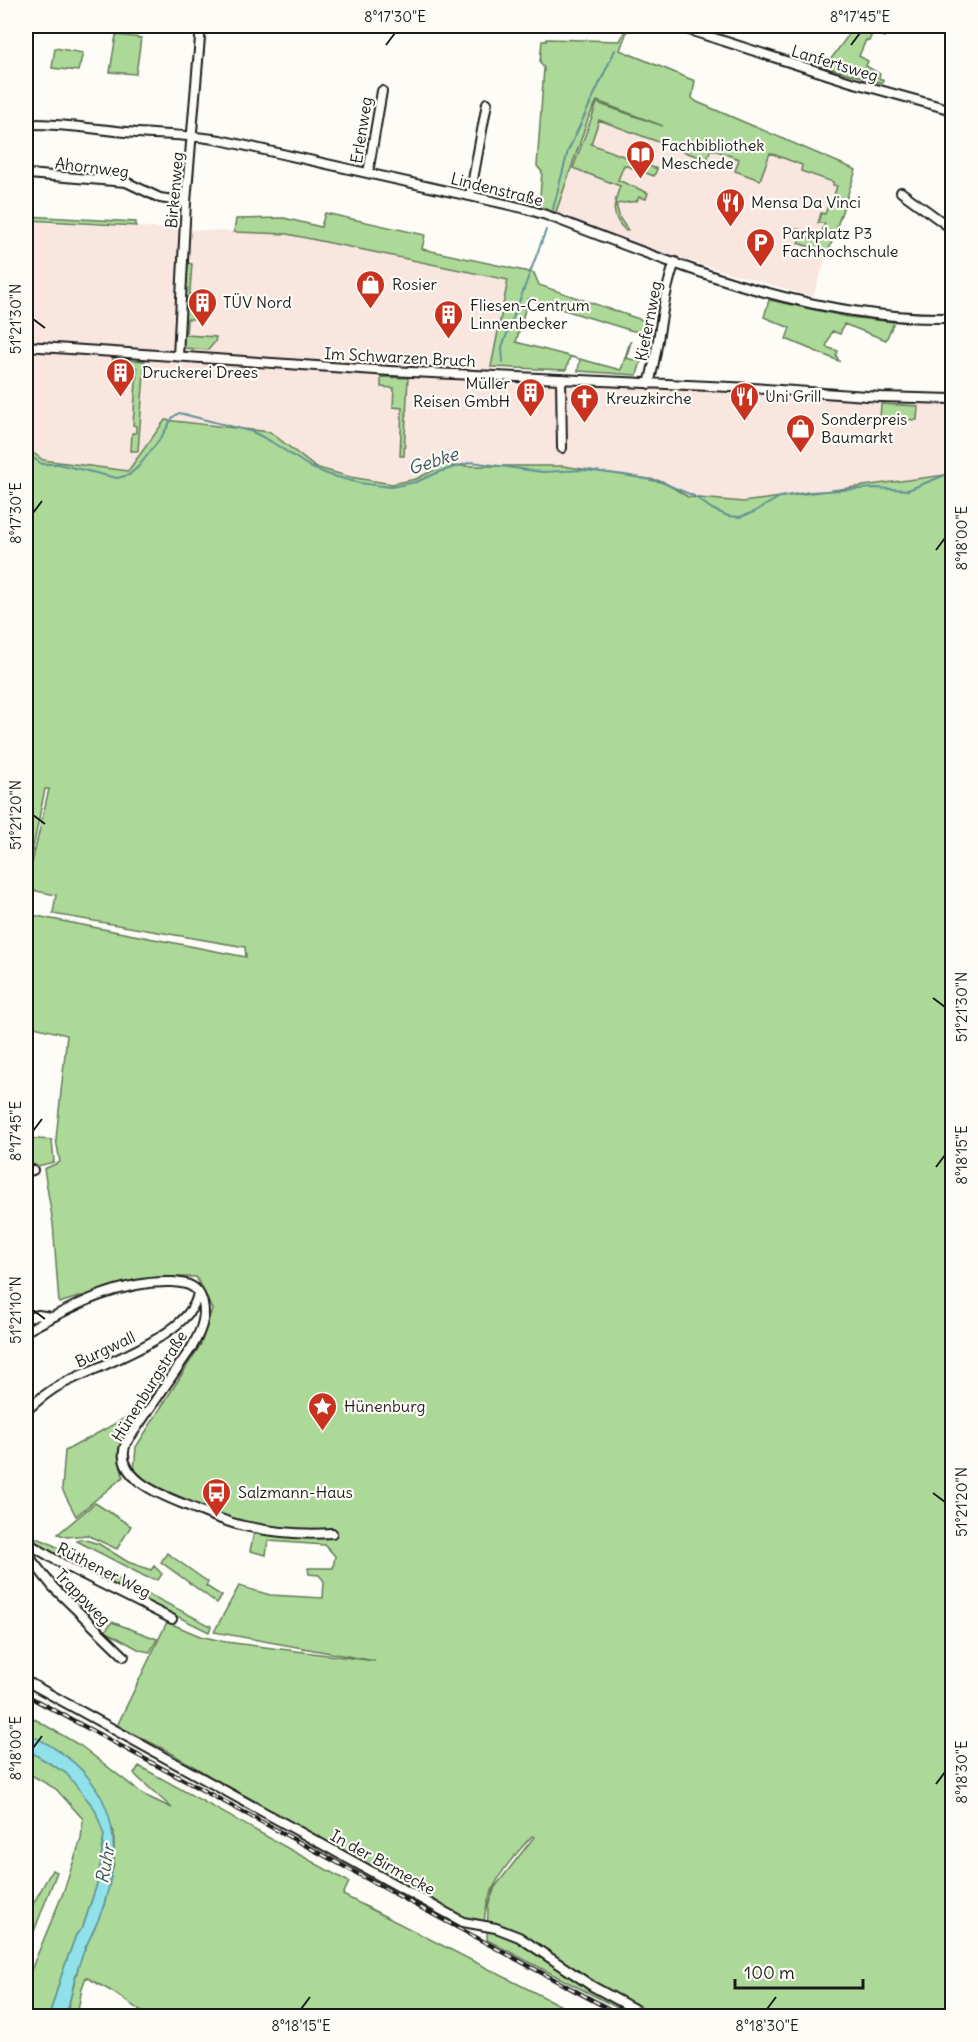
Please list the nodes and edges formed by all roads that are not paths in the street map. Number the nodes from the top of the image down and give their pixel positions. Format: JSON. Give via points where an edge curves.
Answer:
{"nodes":[{"id":1,"x":201,"y":26,"type":"edge"},
{"id":2,"x":677,"y":26,"type":"edge"},
{"id":3,"x":705,"y":26,"type":"edge"},
{"id":4,"x":702,"y":35,"type":"junction"},
{"id":5,"x":382,"y":91,"type":"dead end"},
{"id":6,"x":487,"y":103,"type":"dead end"},
{"id":7,"x":952,"y":110,"type":"edge"},
{"id":8,"x":26,"y":124,"type":"edge"},
{"id":9,"x":192,"y":136,"type":"junction"},
{"id":10,"x":368,"y":173,"type":"junction"},
{"id":11,"x":28,"y":174,"type":"dead end"},
{"id":12,"x":901,"y":192,"type":"dead end"},
{"id":13,"x":471,"y":196,"type":"junction"},
{"id":14,"x":186,"y":202,"type":"junction"},
{"id":15,"x":952,"y":229,"type":"edge"},
{"id":16,"x":675,"y":262,"type":"junction"},
{"id":17,"x":952,"y":318,"type":"edge"},
{"id":18,"x":26,"y":346,"type":"edge"},
{"id":19,"x":178,"y":356,"type":"junction"},
{"id":20,"x":561,"y":379,"type":"junction"},
{"id":21,"x":648,"y":384,"type":"junction"},
{"id":22,"x":952,"y":399,"type":"edge"},
{"id":23,"x":562,"y":448,"type":"dead end"},
{"id":24,"x":198,"y":1292,"type":"junction"},
{"id":25,"x":194,"y":1307,"type":"junction"},
{"id":26,"x":204,"y":1310,"type":"junction"},
{"id":27,"x":51,"y":1317,"type":"junction"},
{"id":28,"x":26,"y":1319,"type":"edge"},
{"id":29,"x":26,"y":1331,"type":"edge"},
{"id":30,"x":26,"y":1411,"type":"edge"},
{"id":31,"x":332,"y":1533,"type":"dead end"},
{"id":32,"x":26,"y":1542,"type":"edge"},
{"id":33,"x":26,"y":1553,"type":"edge"},
{"id":34,"x":172,"y":1619,"type":"dead end"},
{"id":35,"x":124,"y":1656,"type":"dead end"},
{"id":36,"x":26,"y":1681,"type":"edge"},
{"id":37,"x":647,"y":2016,"type":"edge"}],
"edges":[{"from":1,"to":9,"type":"street","name":"Birkenweg"},
{"from":2,"to":4,"type":"street","name":"Lanfertsweg"},
{"from":3,"to":4,"type":"street"},
{"from":4,"to":7,"type":"street","name":"Lanfertsweg"},
{"from":5,"to":10,"type":"street","name":"Erlenweg"},
{"from":6,"to":13,"type":"street"},
{"from":8,"to":9,"type":"street","name":"Lindenstraße"},
{"from":9,"to":10,"type":"street","name":"Lindenstraße"},
{"from":9,"to":14,"type":"street","name":"Birkenweg"},
{"from":10,"to":13,"type":"street","name":"Lindenstraße"},
{"from":11,"to":14,"type":"street","name":"Ahornweg","via":[[126,182],[156,197]]},
{"from":12,"to":15,"type":"street"},
{"from":13,"to":16,"type":"street","name":"Lindenstraße","via":[[546,215]]},
{"from":14,"to":19,"type":"street","name":"Birkenweg"},
{"from":16,"to":17,"type":"street","name":"Lindenstraße","via":[[751,289],[803,302],[904,316]]},
{"from":16,"to":21,"type":"street","name":"Kiefernweg"},
{"from":18,"to":19,"type":"street","name":"Im Schwarzen Bruch"},
{"from":19,"to":20,"type":"street","name":"Im Schwarzen Bruch"},
{"from":20,"to":21,"type":"street","name":"Im Schwarzen Bruch"},
{"from":20,"to":23,"type":"street"},
{"from":21,"to":22,"type":"street","name":"Im Schwarzen Bruch"},
{"from":24,"to":25,"type":"street"},
{"from":24,"to":26,"type":"street"},
{"from":24,"to":27,"type":"street","via":[[179,1282],[140,1284],[98,1296]]},
{"from":25,"to":26,"type":"street"},
{"from":25,"to":30,"type":"street","name":"Burgwall","via":[[160,1337],[64,1383]]},
{"from":26,"to":31,"type":"street","name":"Hünenburgstraße","via":[[192,1347],[126,1443],[126,1466],[154,1491],[233,1523],[298,1533]]},
{"from":27,"to":28,"type":"street","via":[[38,1315]]},
{"from":27,"to":29,"type":"street"},
{"from":32,"to":34,"type":"street","name":"Rüthener Weg"},
{"from":33,"to":35,"type":"street","name":"Trappweg","via":[[53,1587]]},
{"from":36,"to":37,"type":"street","name":"In der Birmecke","via":[[463,1922],[519,1937],[587,1983]]}]}
